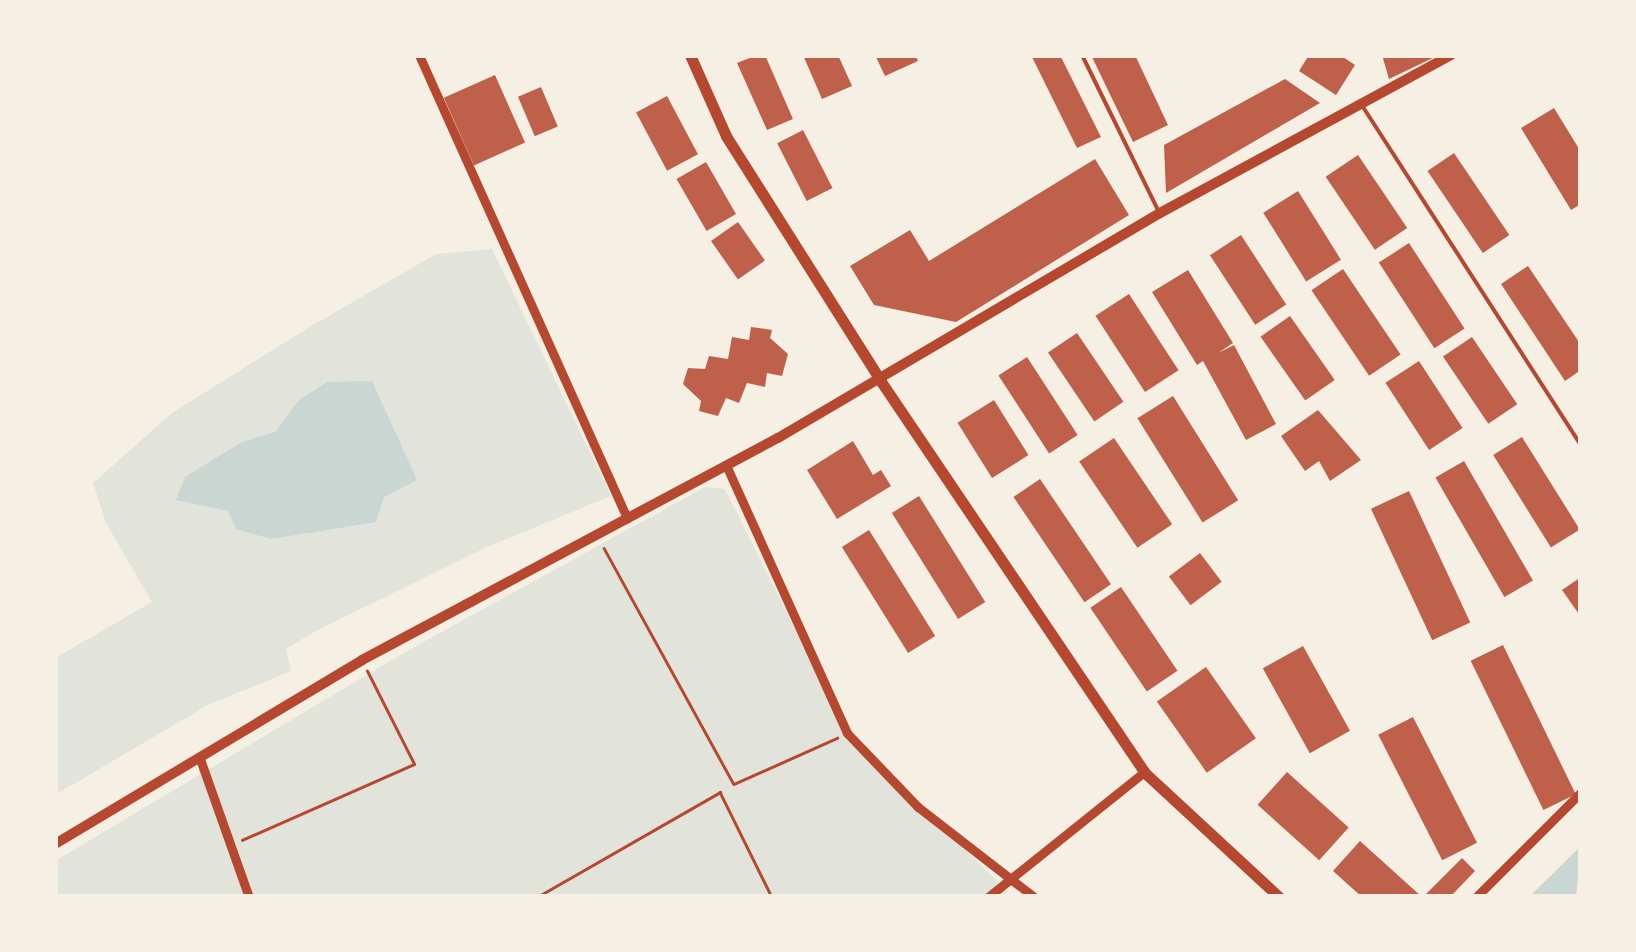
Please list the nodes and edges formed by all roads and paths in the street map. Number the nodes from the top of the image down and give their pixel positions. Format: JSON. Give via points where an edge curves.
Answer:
{"nodes":[{"id":1,"x":420,"y":55,"type":"edge"},
{"id":2,"x":690,"y":55,"type":"edge"},
{"id":3,"x":1082,"y":55,"type":"edge"},
{"id":4,"x":1451,"y":55,"type":"edge"},
{"id":5,"x":1360,"y":103,"type":"junction"},
{"id":6,"x":1160,"y":213,"type":"junction"},
{"id":7,"x":880,"y":380,"type":"junction"},
{"id":8,"x":1581,"y":444,"type":"edge"},
{"id":9,"x":726,"y":465,"type":"junction"},
{"id":10,"x":627,"y":518,"type":"junction"},
{"id":11,"x":596,"y":534,"type":"junction"},
{"id":12,"x":362,"y":660,"type":"junction"},
{"id":13,"x":848,"y":733,"type":"junction"},
{"id":14,"x":200,"y":759,"type":"junction"},
{"id":15,"x":1144,"y":772,"type":"junction"},
{"id":16,"x":734,"y":784,"type":"junction"},
{"id":17,"x":720,"y":792,"type":"junction"},
{"id":18,"x":1581,"y":792,"type":"edge"},
{"id":19,"x":55,"y":844,"type":"edge"},
{"id":20,"x":231,"y":845,"type":"junction"},
{"id":21,"x":1009,"y":880,"type":"junction"},
{"id":22,"x":249,"y":897,"type":"edge"},
{"id":23,"x":537,"y":897,"type":"edge"},
{"id":24,"x":772,"y":897,"type":"edge"},
{"id":25,"x":988,"y":897,"type":"edge"},
{"id":26,"x":1034,"y":897,"type":"edge"},
{"id":27,"x":1279,"y":897,"type":"edge"},
{"id":28,"x":1476,"y":897,"type":"edge"}],
"edges":[{"from":1,"to":10,"type":"street"},
{"from":2,"to":7,"type":"main road","via":[[726,136]]},
{"from":3,"to":6,"type":"lane"},
{"from":4,"to":5,"type":"street"},
{"from":5,"to":6,"type":"street"},
{"from":5,"to":8,"type":"lane"},
{"from":6,"to":7,"type":"street"},
{"from":7,"to":9,"type":"street"},
{"from":7,"to":15,"type":"main road"},
{"from":9,"to":10,"type":"street"},
{"from":9,"to":13,"type":"street"},
{"from":10,"to":11,"type":"street"},
{"from":11,"to":12,"type":"street"},
{"from":11,"to":16,"type":"path"},
{"from":12,"to":14,"type":"street"},
{"from":12,"to":20,"type":"path","via":[[414,764]]},
{"from":13,"to":16,"type":"path"},
{"from":13,"to":21,"type":"street","via":[[918,807]]},
{"from":14,"to":19,"type":"street"},
{"from":14,"to":20,"type":"street"},
{"from":15,"to":21,"type":"street"},
{"from":15,"to":27,"type":"main road"},
{"from":16,"to":17,"type":"path"},
{"from":17,"to":23,"type":"path"},
{"from":17,"to":24,"type":"path"},
{"from":18,"to":28,"type":"street"},
{"from":20,"to":22,"type":"street"},
{"from":21,"to":25,"type":"street"},
{"from":21,"to":26,"type":"street"}]}
